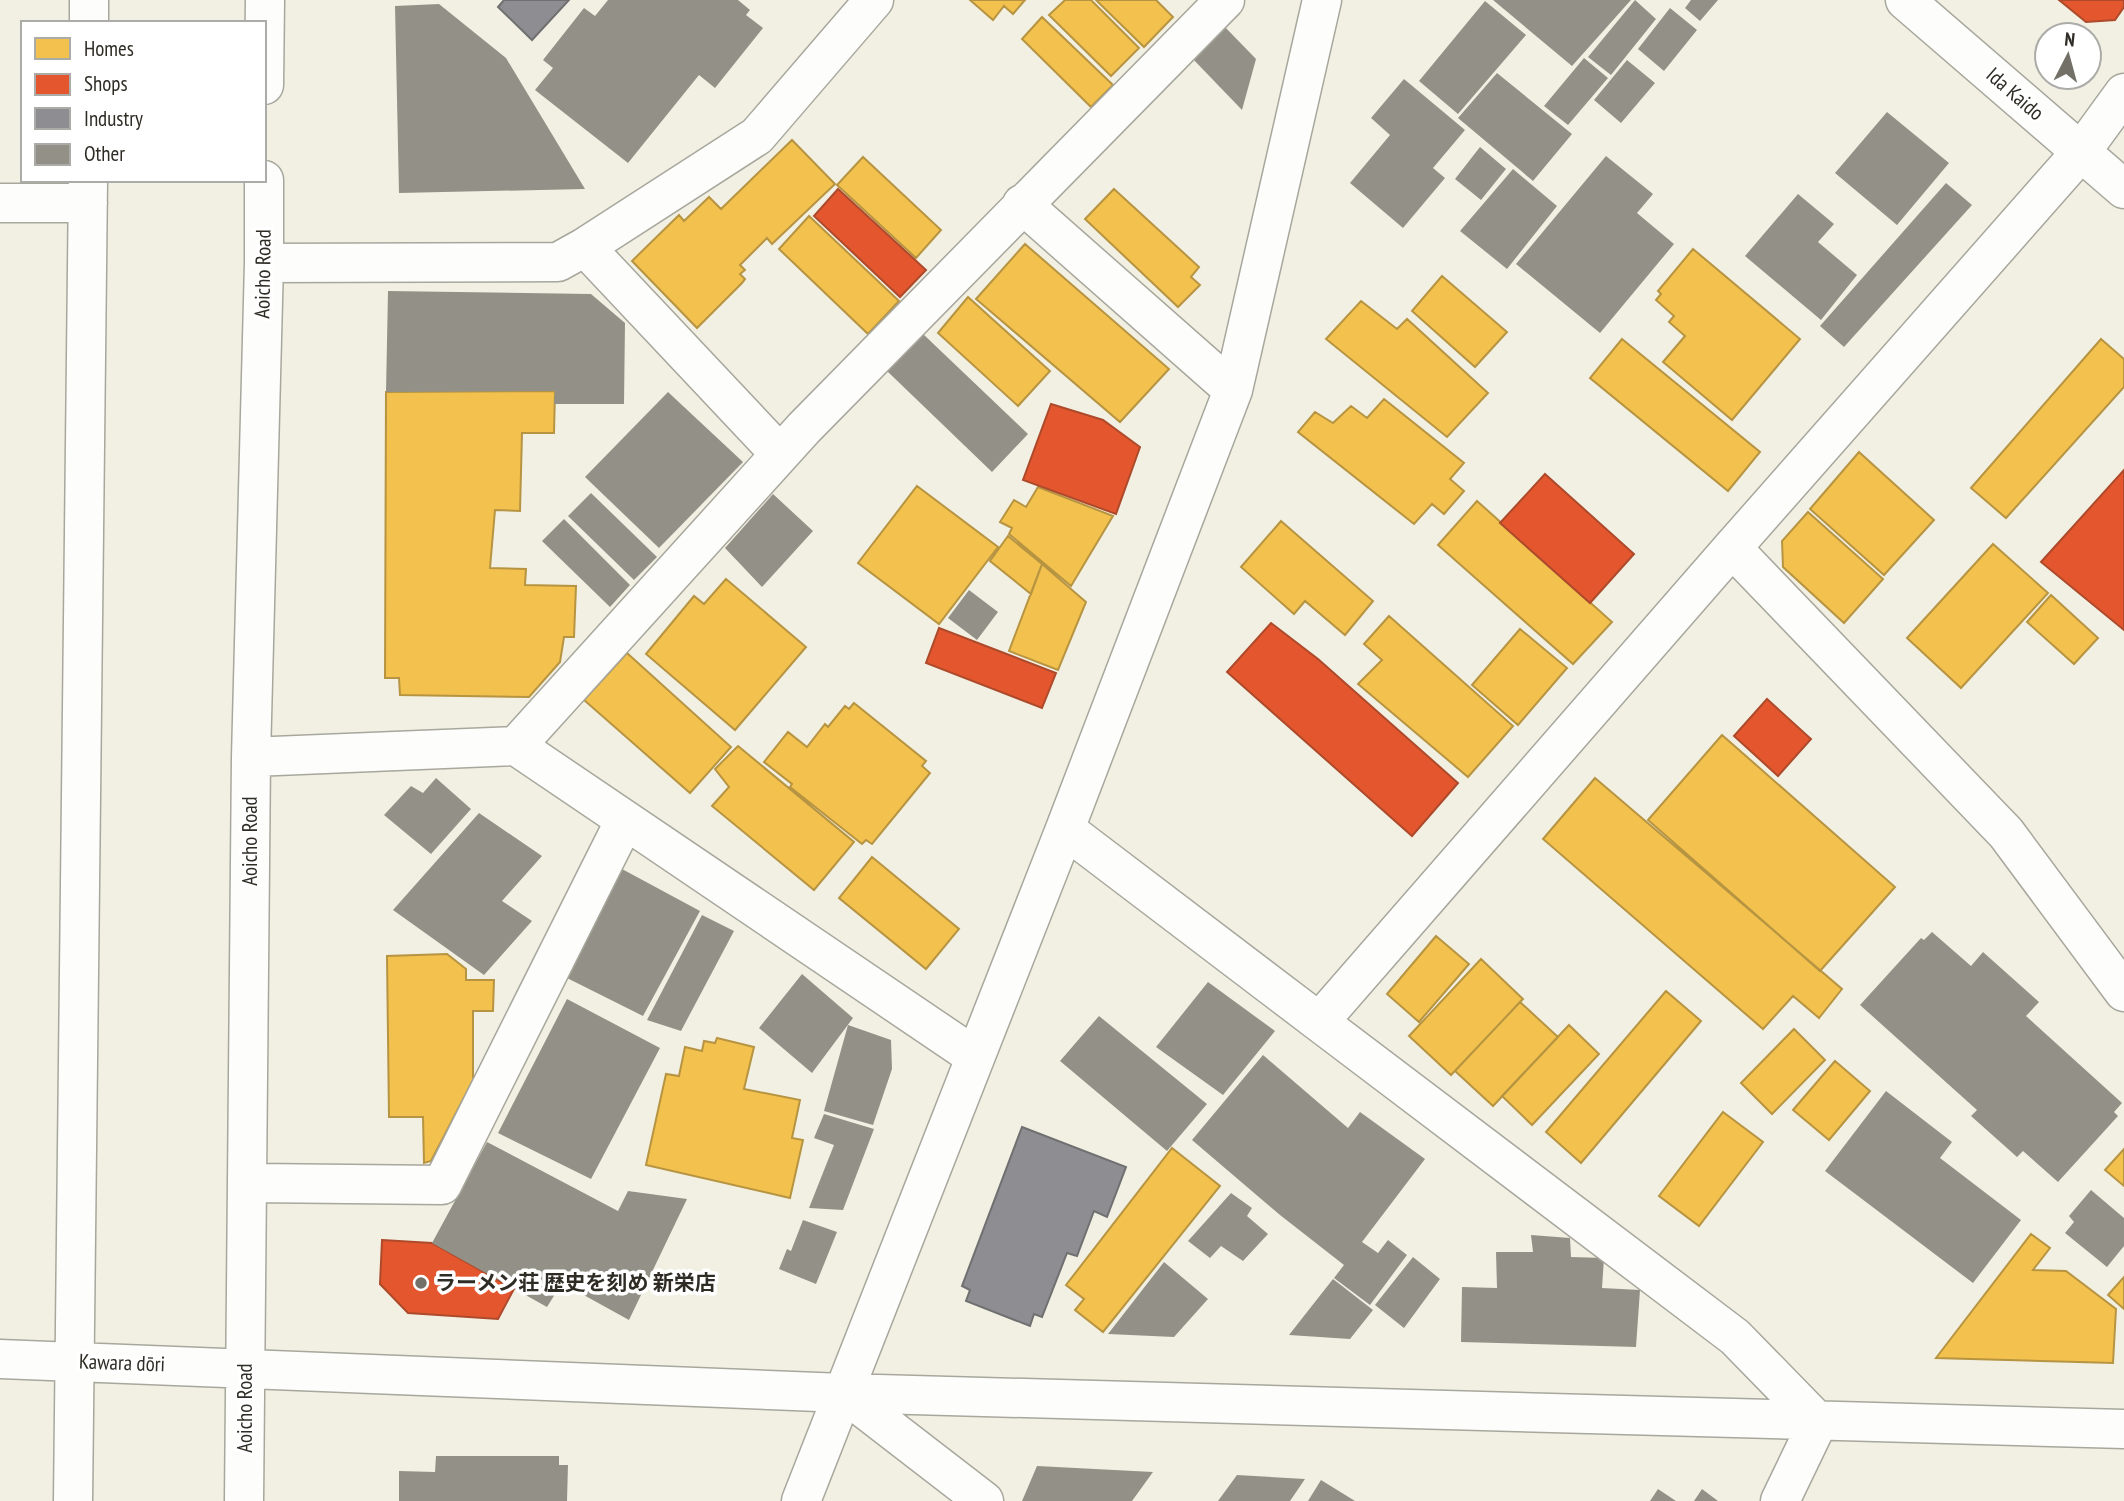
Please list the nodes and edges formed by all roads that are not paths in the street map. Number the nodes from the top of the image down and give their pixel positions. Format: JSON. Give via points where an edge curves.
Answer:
{"nodes":[{"id":1,"x":89,"y":0,"type":"edge"},
{"id":2,"x":265,"y":0,"type":"edge"},
{"id":3,"x":874,"y":0,"type":"edge"},
{"id":4,"x":1225,"y":0,"type":"edge"},
{"id":5,"x":1322,"y":0,"type":"edge"},
{"id":6,"x":1905,"y":0,"type":"edge"},
{"id":7,"x":89,"y":21,"type":"edge"},
{"id":8,"x":265,"y":21,"type":"edge"},
{"id":9,"x":2124,"y":93,"type":"edge"},
{"id":10,"x":2081,"y":152,"type":"junction"},
{"id":11,"x":264,"y":182,"type":"edge"},
{"id":12,"x":2124,"y":189,"type":"edge"},
{"id":13,"x":88,"y":192,"type":"edge"},
{"id":14,"x":0,"y":203,"type":"edge"},
{"id":15,"x":1022,"y":204,"type":"junction"},
{"id":16,"x":585,"y":247,"type":"junction"},
{"id":17,"x":264,"y":263,"type":"junction"},
{"id":18,"x":1233,"y":390,"type":"junction"},
{"id":19,"x":780,"y":454,"type":"junction"},
{"id":20,"x":1732,"y":548,"type":"junction"},
{"id":21,"x":516,"y":746,"type":"junction"},
{"id":22,"x":251,"y":757,"type":"junction"},
{"id":23,"x":625,"y":820,"type":"junction"},
{"id":24,"x":1065,"y":829,"type":"junction"},
{"id":25,"x":2124,"y":992,"type":"edge"},
{"id":26,"x":1320,"y":1022,"type":"junction"},
{"id":27,"x":974,"y":1056,"type":"junction"},
{"id":28,"x":248,"y":1183,"type":"junction"},
{"id":29,"x":0,"y":1359,"type":"edge"},
{"id":30,"x":75,"y":1362,"type":"junction"},
{"id":31,"x":244,"y":1367,"type":"junction"},
{"id":32,"x":845,"y":1393,"type":"junction"},
{"id":33,"x":1818,"y":1422,"type":"junction"},
{"id":34,"x":2124,"y":1429,"type":"edge"},
{"id":35,"x":73,"y":1501,"type":"edge"},
{"id":36,"x":244,"y":1501,"type":"edge"},
{"id":37,"x":801,"y":1501,"type":"edge"},
{"id":38,"x":984,"y":1501,"type":"edge"},
{"id":39,"x":1780,"y":1501,"type":"edge"}],
"edges":[{"from":1,"to":7,"type":"main road"},
{"from":2,"to":8,"type":"main road"},
{"from":3,"to":16,"type":"main road","via":[[757,136]]},
{"from":4,"to":15,"type":"main road"},
{"from":5,"to":18,"type":"main road"},
{"from":6,"to":10,"type":"main road","name":"Ida Kaido"},
{"from":9,"to":10,"type":"main road"},
{"from":10,"to":12,"type":"main road","name":"Ida Kaido"},
{"from":10,"to":20,"type":"main road"},
{"from":11,"to":17,"type":"main road","name":"Aoicho Road"},
{"from":13,"to":14,"type":"main road"},
{"from":13,"to":30,"type":"main road"},
{"from":15,"to":18,"type":"main road"},
{"from":15,"to":19,"type":"main road"},
{"from":16,"to":17,"type":"main road","via":[[558,262]]},
{"from":16,"to":19,"type":"main road"},
{"from":17,"to":22,"type":"main road","name":"Aoicho Road"},
{"from":18,"to":24,"type":"main road"},
{"from":19,"to":21,"type":"main road"},
{"from":20,"to":25,"type":"main road","via":[[2006,833]]},
{"from":20,"to":26,"type":"main road"},
{"from":21,"to":22,"type":"main road"},
{"from":21,"to":23,"type":"main road"},
{"from":22,"to":28,"type":"main road","name":"Aoicho Road"},
{"from":23,"to":27,"type":"main road"},
{"from":23,"to":28,"type":"main road","via":[[442,1185]]},
{"from":24,"to":26,"type":"main road"},
{"from":24,"to":27,"type":"main road"},
{"from":26,"to":33,"type":"main road","via":[[1735,1337]]},
{"from":27,"to":32,"type":"main road"},
{"from":28,"to":31,"type":"main road","name":"Aoicho Road"},
{"from":29,"to":30,"type":"main road","name":"Kawara dōri"},
{"from":30,"to":31,"type":"main road","name":"Kawara dōri"},
{"from":30,"to":35,"type":"main road"},
{"from":31,"to":32,"type":"main road","name":"Kawara dōri"},
{"from":31,"to":36,"type":"main road","name":"Aoicho Road"},
{"from":32,"to":33,"type":"main road","name":"Kawara dōri"},
{"from":32,"to":37,"type":"main road"},
{"from":32,"to":38,"type":"main road"},
{"from":33,"to":34,"type":"main road","name":"Kawara dōri"},
{"from":33,"to":39,"type":"main road"}]}
